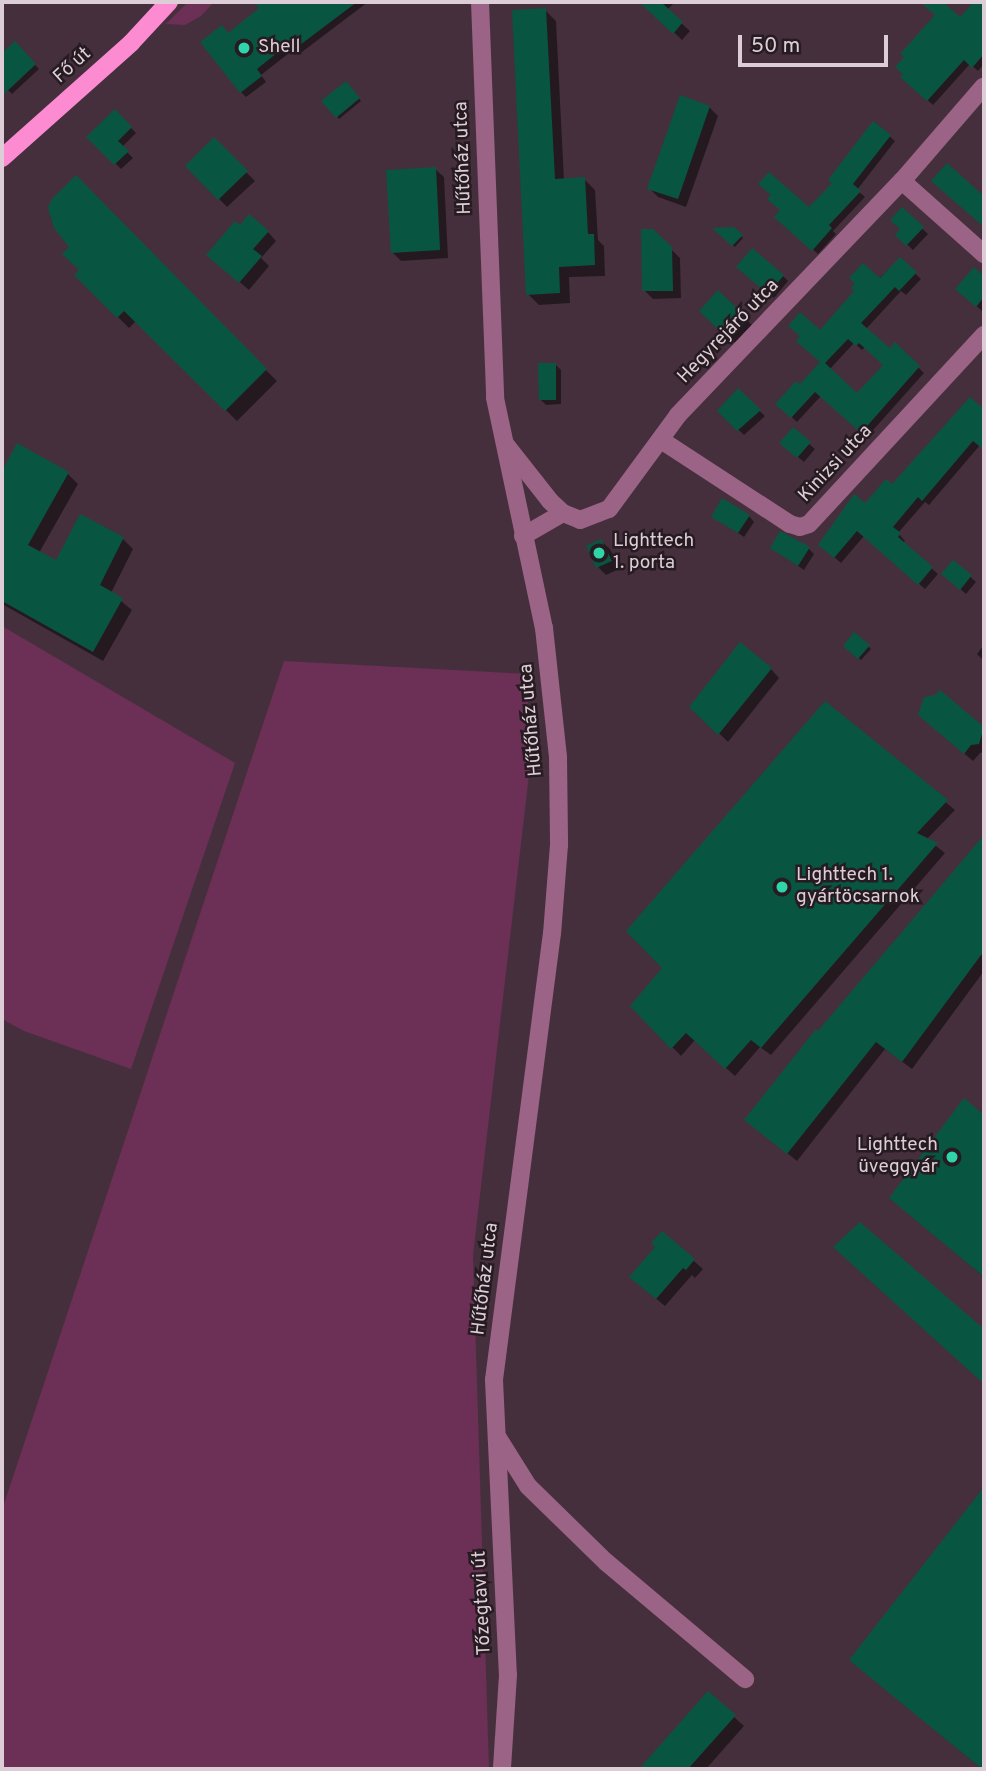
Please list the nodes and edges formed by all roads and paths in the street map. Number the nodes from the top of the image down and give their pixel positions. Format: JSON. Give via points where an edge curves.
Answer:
{"nodes":[{"id":1,"x":169,"y":2,"type":"edge"},
{"id":2,"x":480,"y":2,"type":"edge"},
{"id":3,"x":984,"y":86,"type":"edge"},
{"id":4,"x":2,"y":158,"type":"edge"},
{"id":5,"x":902,"y":181,"type":"junction"},
{"id":6,"x":984,"y":254,"type":"edge"},
{"id":7,"x":984,"y":334,"type":"edge"},
{"id":8,"x":661,"y":440,"type":"junction"},
{"id":9,"x":504,"y":442,"type":"junction"},
{"id":10,"x":563,"y":513,"type":"junction"},
{"id":11,"x":523,"y":536,"type":"junction"},
{"id":12,"x":496,"y":1436,"type":"junction"},
{"id":13,"x":745,"y":1679,"type":"dead end"},
{"id":14,"x":502,"y":1769,"type":"edge"}],
"edges":[{"from":1,"to":4,"type":"main road","name":"Fő út","via":[[131,43]]},
{"from":2,"to":9,"type":"street","name":"Hűtőház utca","via":[[495,398]]},
{"from":3,"to":5,"type":"street","name":"Hegyrejáró utca"},
{"from":5,"to":6,"type":"street"},
{"from":5,"to":8,"type":"street","name":"Hegyrejáró utca","via":[[678,415]]},
{"from":7,"to":8,"type":"street","name":"Kinizsi utca","via":[[809,524],[800,527]]},
{"from":8,"to":10,"type":"street","name":"Hegyrejáró utca","via":[[609,509],[580,520]]},
{"from":9,"to":10,"type":"street"},
{"from":9,"to":11,"type":"street","name":"Hűtőház utca"},
{"from":10,"to":11,"type":"street"},
{"from":11,"to":12,"type":"street","name":"Hűtőház utca","via":[[544,628],[558,757],[559,845],[552,933],[494,1380]]},
{"from":12,"to":13,"type":"street","via":[[538,1496],[606,1562]]},
{"from":12,"to":14,"type":"street","name":"Tőzegtavi út","via":[[508,1675]]}]}
